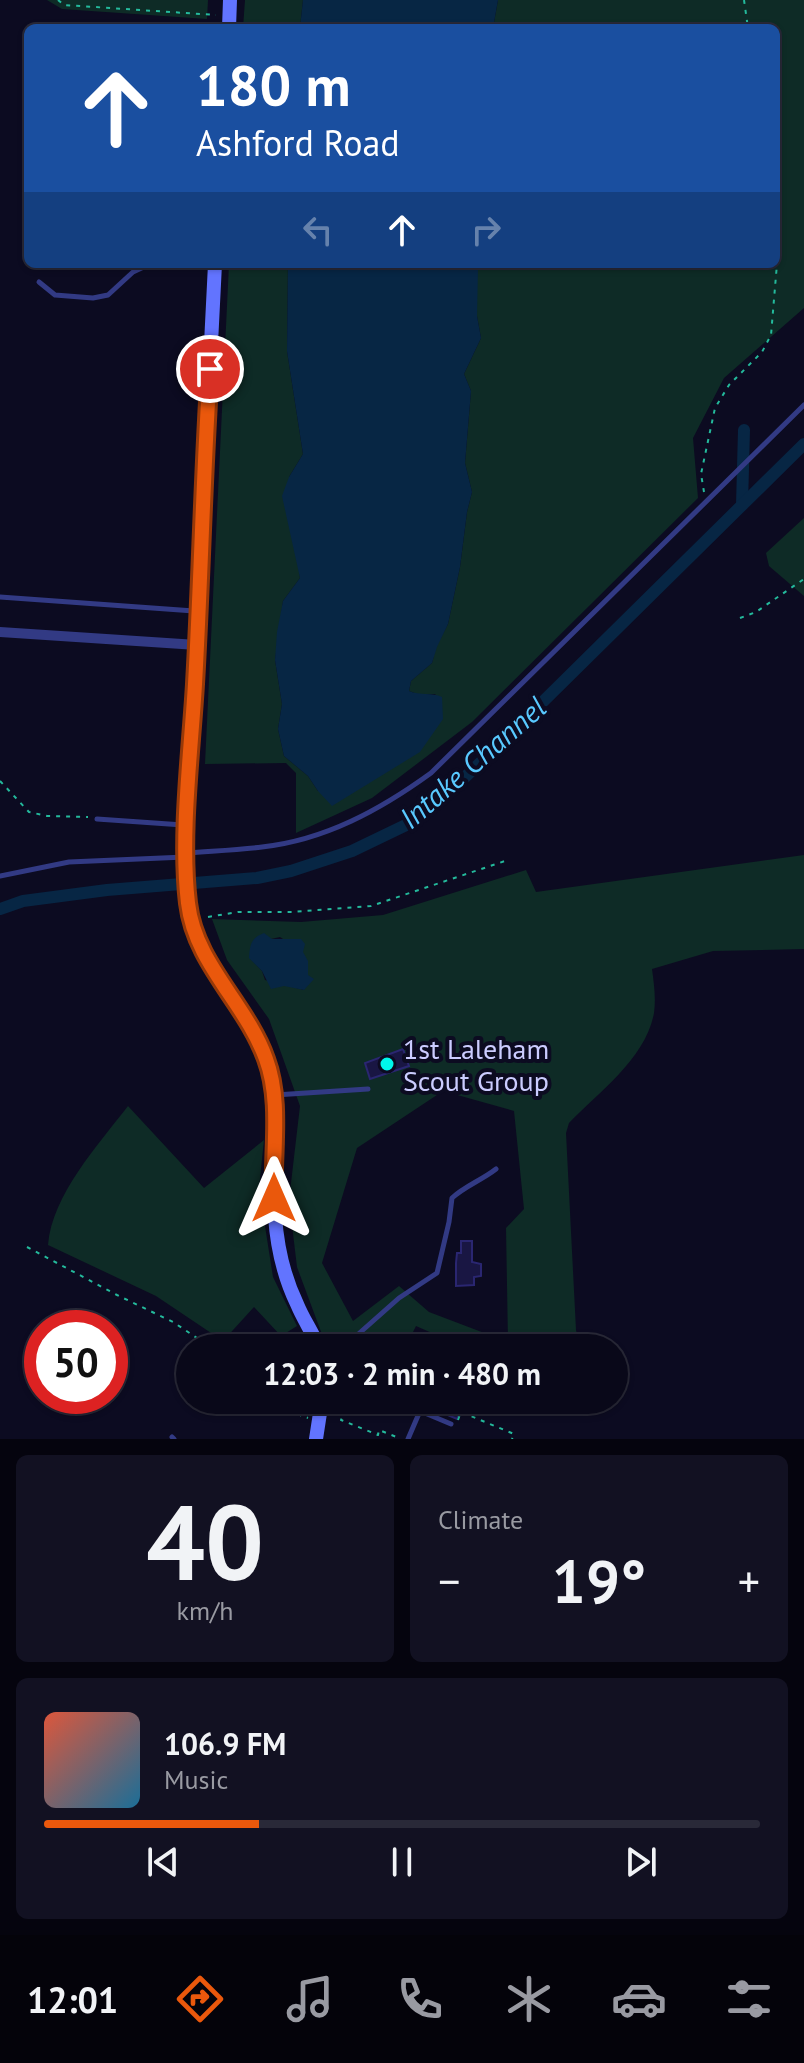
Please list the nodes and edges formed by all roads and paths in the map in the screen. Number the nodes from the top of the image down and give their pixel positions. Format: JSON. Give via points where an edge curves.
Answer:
{"nodes":[{"id":1,"x":58,"y":0,"type":"edge"},
{"id":2,"x":230,"y":0,"type":"edge"},
{"id":3,"x":744,"y":0,"type":"edge"},
{"id":4,"x":229,"y":22,"type":"edge"},
{"id":5,"x":747,"y":24,"type":"edge"},
{"id":6,"x":142,"y":268,"type":"edge"},
{"id":7,"x":215,"y":268,"type":"edge"},
{"id":8,"x":777,"y":268,"type":"edge"},
{"id":9,"x":39,"y":282,"type":"dead end"},
{"id":10,"x":804,"y":405,"type":"edge"},
{"id":11,"x":706,"y":503,"type":"junction"},
{"id":12,"x":804,"y":579,"type":"edge"},
{"id":13,"x":0,"y":597,"type":"edge"},
{"id":14,"x":199,"y":612,"type":"junction"},
{"id":15,"x":740,"y":618,"type":"dead end"},
{"id":16,"x":0,"y":632,"type":"edge"},
{"id":17,"x":197,"y":645,"type":"junction"},
{"id":18,"x":0,"y":781,"type":"edge"},
{"id":19,"x":97,"y":819,"type":"joint"},
{"id":20,"x":187,"y":825,"type":"junction"},
{"id":21,"x":186,"y":858,"type":"junction"},
{"id":22,"x":505,"y":861,"type":"dead end"},
{"id":23,"x":0,"y":876,"type":"edge"},
{"id":24,"x":191,"y":920,"type":"junction"},
{"id":25,"x":368,"y":1089,"type":"dead end"},
{"id":26,"x":274,"y":1095,"type":"junction"},
{"id":27,"x":496,"y":1169,"type":"dead end"},
{"id":28,"x":27,"y":1247,"type":"dead end"},
{"id":29,"x":191,"y":1334,"type":"edge"},
{"id":30,"x":312,"y":1334,"type":"edge"},
{"id":31,"x":358,"y":1334,"type":"edge"},
{"id":32,"x":296,"y":1414,"type":"edge"},
{"id":33,"x":320,"y":1414,"type":"edge"},
{"id":34,"x":343,"y":1414,"type":"edge"},
{"id":35,"x":319,"y":1423,"type":"junction"},
{"id":36,"x":451,"y":1424,"type":"joint"},
{"id":37,"x":316,"y":1439,"type":"edge"},
{"id":38,"x":401,"y":1439,"type":"edge"},
{"id":39,"x":408,"y":1439,"type":"edge"},
{"id":40,"x":512,"y":1439,"type":"edge"}],
"edges":[{"from":1,"to":4,"type":"path","via":[[64,5]]},
{"from":2,"to":4,"type":"main road"},
{"from":3,"to":5,"type":"path"},
{"from":6,"to":9,"type":"lane","via":[[108,295],[93,298],[55,295]]},
{"from":7,"to":14,"type":"main road"},
{"from":8,"to":11,"type":"path","via":[[771,335],[715,408],[701,474]]},
{"from":10,"to":11,"type":"lane"},
{"from":11,"to":21,"type":"lane","via":[[431,773],[400,795],[360,819],[308,837]]},
{"from":12,"to":15,"type":"path"},
{"from":13,"to":14,"type":"lane"},
{"from":14,"to":17,"type":"main road"},
{"from":16,"to":17,"type":"street"},
{"from":17,"to":20,"type":"main road"},
{"from":18,"to":19,"type":"path","via":[[29,812]]},
{"from":19,"to":20,"type":"lane"},
{"from":20,"to":21,"type":"main road"},
{"from":21,"to":23,"type":"lane","via":[[69,862]]},
{"from":21,"to":24,"type":"main road"},
{"from":22,"to":24,"type":"path","via":[[371,906],[238,912]]},
{"from":24,"to":26,"type":"main road","via":[[215,975],[257,1038]]},
{"from":25,"to":26,"type":"lane"},
{"from":26,"to":30,"type":"main road","via":[[273,1178],[280,1253]]},
{"from":27,"to":31,"type":"lane","via":[[452,1198],[437,1273]]},
{"from":28,"to":29,"type":"path"},
{"from":32,"to":35,"type":"path"},
{"from":33,"to":35,"type":"main road"},
{"from":34,"to":38,"type":"path","via":[[341,1420]]},
{"from":35,"to":37,"type":"main road"},
{"from":36,"to":39,"type":"lane","via":[[420,1411]]},
{"from":36,"to":40,"type":"path","via":[[456,1425],[461,1412],[514,1434]]}]}
